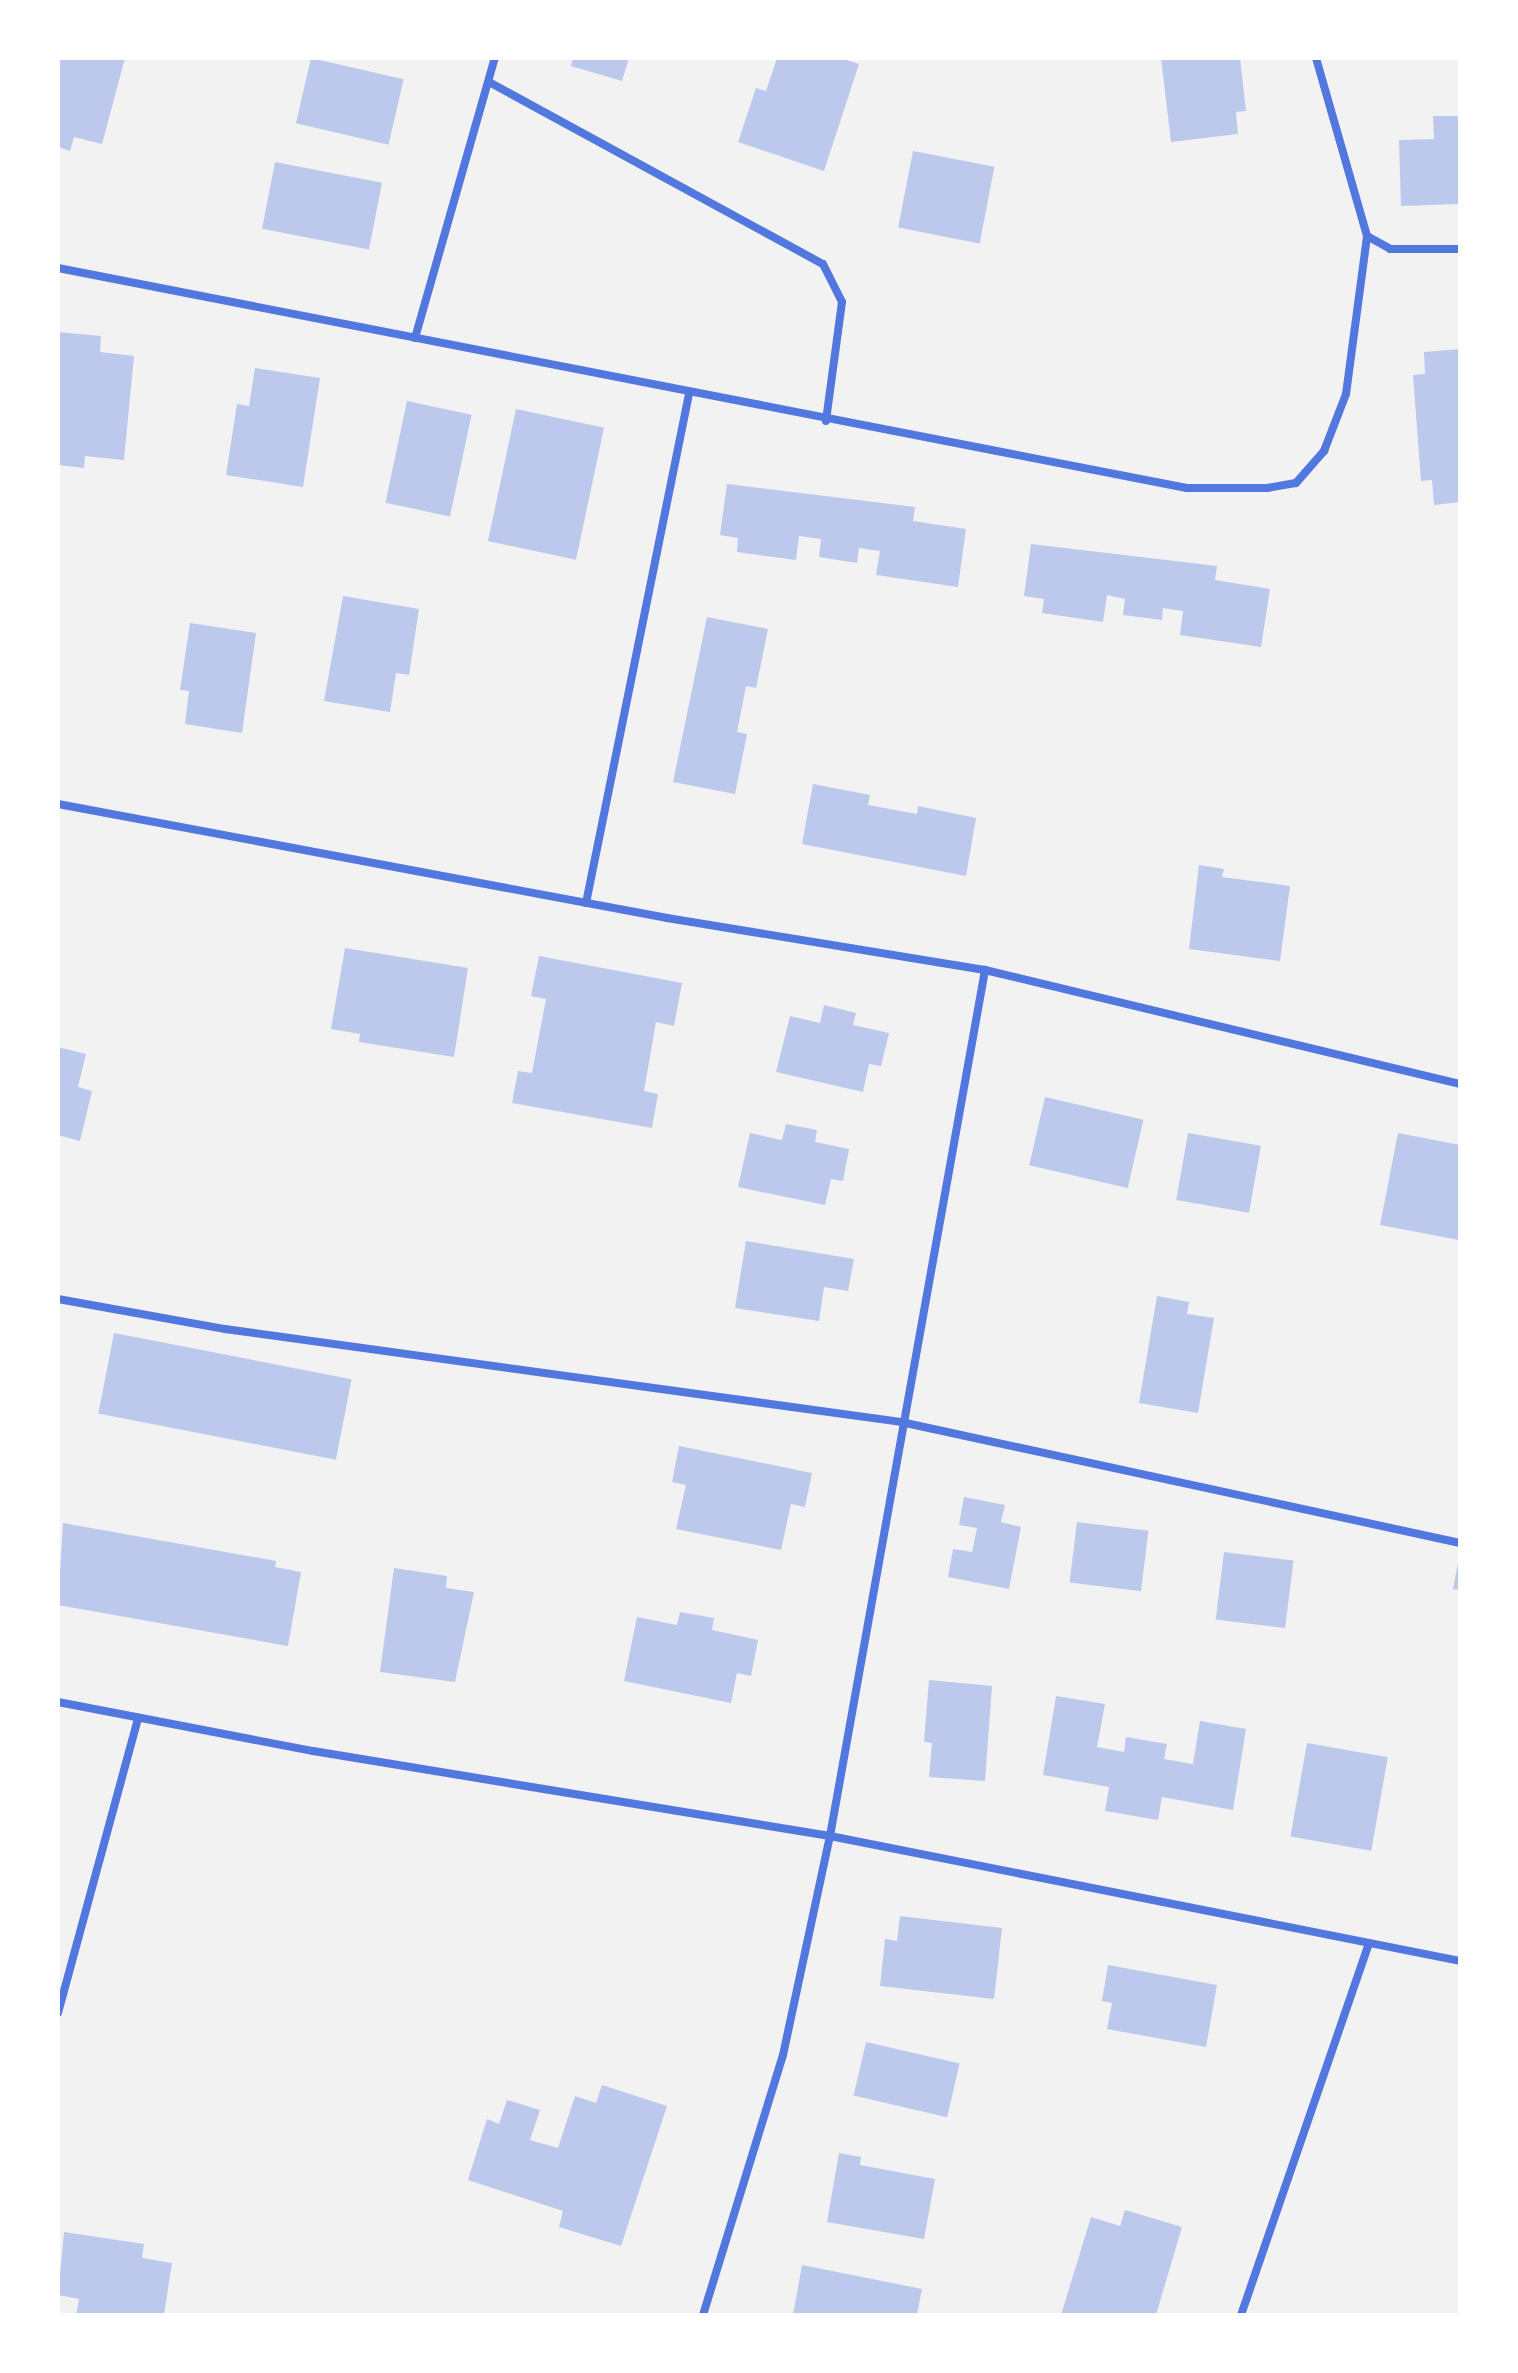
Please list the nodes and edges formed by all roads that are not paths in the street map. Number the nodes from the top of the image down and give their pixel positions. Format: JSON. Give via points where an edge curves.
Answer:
{"nodes":[{"id":1,"x":495,"y":58,"type":"edge"},
{"id":2,"x":1316,"y":58,"type":"edge"},
{"id":3,"x":489,"y":82,"type":"junction"},
{"id":4,"x":1367,"y":236,"type":"junction"},
{"id":5,"x":1460,"y":249,"type":"edge"},
{"id":6,"x":58,"y":268,"type":"edge"},
{"id":7,"x":415,"y":338,"type":"junction"},
{"id":8,"x":689,"y":394,"type":"junction"},
{"id":9,"x":826,"y":421,"type":"junction"},
{"id":10,"x":58,"y":804,"type":"edge"},
{"id":11,"x":586,"y":903,"type":"junction"},
{"id":12,"x":985,"y":970,"type":"junction"},
{"id":13,"x":1460,"y":1084,"type":"edge"},
{"id":14,"x":58,"y":1299,"type":"edge"},
{"id":15,"x":901,"y":1422,"type":"junction"},
{"id":16,"x":1460,"y":1543,"type":"edge"},
{"id":17,"x":58,"y":1702,"type":"edge"},
{"id":18,"x":138,"y":1718,"type":"junction"},
{"id":19,"x":830,"y":1836,"type":"junction"},
{"id":20,"x":1369,"y":1943,"type":"junction"},
{"id":21,"x":1460,"y":1961,"type":"edge"},
{"id":22,"x":58,"y":2013,"type":"edge"},
{"id":23,"x":703,"y":2315,"type":"edge"},
{"id":24,"x":1241,"y":2315,"type":"edge"}],
"edges":[{"from":1,"to":3,"type":"street"},
{"from":2,"to":4,"type":"street"},
{"from":3,"to":7,"type":"street"},
{"from":3,"to":9,"type":"street","via":[[823,264],[842,302]]},
{"from":4,"to":5,"type":"street","via":[[1390,249]]},
{"from":4,"to":9,"type":"street","via":[[1346,394],[1324,451],[1296,483],[1187,488]]},
{"from":6,"to":7,"type":"street"},
{"from":7,"to":8,"type":"street"},
{"from":8,"to":9,"type":"street"},
{"from":8,"to":11,"type":"street"},
{"from":10,"to":11,"type":"street"},
{"from":11,"to":12,"type":"street"},
{"from":12,"to":13,"type":"street"},
{"from":12,"to":15,"type":"street"},
{"from":14,"to":15,"type":"street","via":[[225,1329]]},
{"from":15,"to":16,"type":"street"},
{"from":15,"to":19,"type":"street"},
{"from":17,"to":18,"type":"street"},
{"from":18,"to":19,"type":"street"},
{"from":18,"to":22,"type":"street"},
{"from":19,"to":20,"type":"street"},
{"from":19,"to":23,"type":"street","via":[[783,2055]]},
{"from":20,"to":21,"type":"street"},
{"from":20,"to":24,"type":"street"}]}
